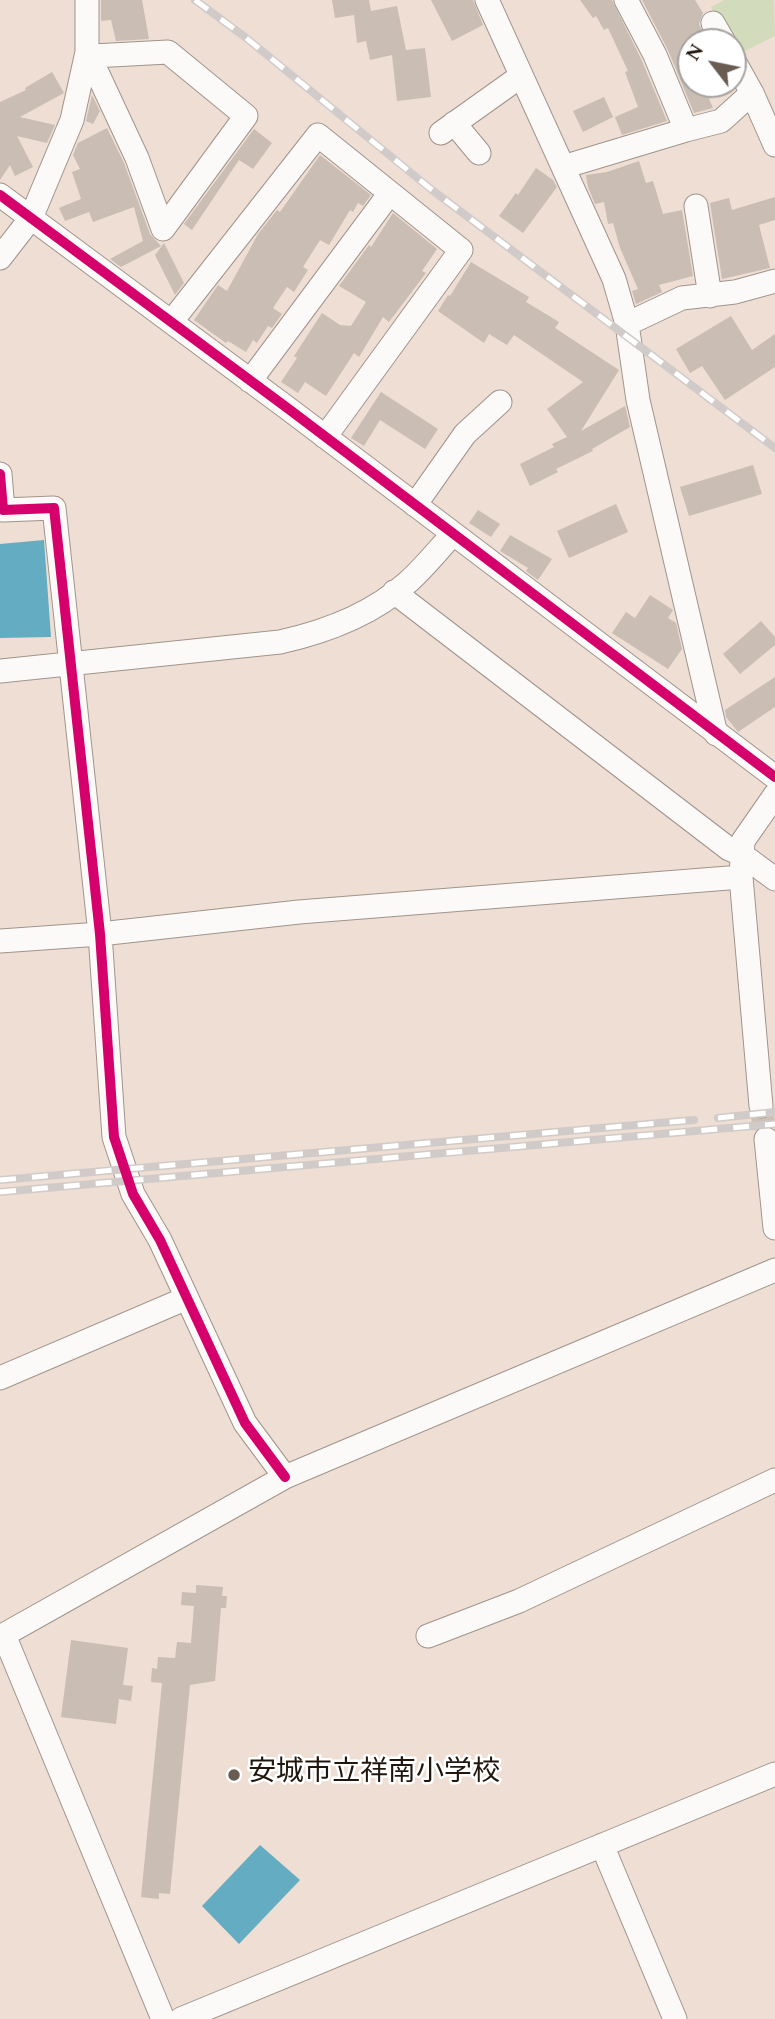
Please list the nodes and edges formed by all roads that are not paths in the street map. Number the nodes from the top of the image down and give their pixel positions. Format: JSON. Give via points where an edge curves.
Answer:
{"nodes":[{"id":1,"x":87,"y":0,"type":"edge"},
{"id":2,"x":487,"y":0,"type":"edge"},
{"id":3,"x":626,"y":0,"type":"edge"},
{"id":4,"x":90,"y":54,"type":"junction"},
{"id":5,"x":521,"y":76,"type":"junction"},
{"id":6,"x":747,"y":84,"type":"edge"},
{"id":7,"x":752,"y":93,"type":"junction"},
{"id":8,"x":686,"y":130,"type":"junction"},
{"id":9,"x":775,"y":145,"type":"edge"},
{"id":10,"x":479,"y":153,"type":"dead end"},
{"id":11,"x":563,"y":167,"type":"junction"},
{"id":12,"x":390,"y":193,"type":"junction"},
{"id":13,"x":0,"y":195,"type":"edge"},
{"id":14,"x":695,"y":206,"type":"dead end"},
{"id":15,"x":31,"y":218,"type":"junction"},
{"id":16,"x":0,"y":258,"type":"edge"},
{"id":17,"x":775,"y":281,"type":"edge"},
{"id":18,"x":710,"y":296,"type":"junction"},
{"id":19,"x":172,"y":321,"type":"junction"},
{"id":20,"x":626,"y":324,"type":"junction"},
{"id":21,"x":250,"y":381,"type":"junction"},
{"id":22,"x":500,"y":402,"type":"dead end"},
{"id":23,"x":325,"y":437,"type":"junction"},
{"id":24,"x":0,"y":474,"type":"edge"},
{"id":25,"x":415,"y":505,"type":"junction"},
{"id":26,"x":453,"y":534,"type":"junction"},
{"id":27,"x":394,"y":593,"type":"junction"},
{"id":28,"x":72,"y":662,"type":"junction"},
{"id":29,"x":0,"y":671,"type":"edge"},
{"id":30,"x":716,"y":734,"type":"junction"},
{"id":31,"x":775,"y":777,"type":"edge"},
{"id":32,"x":775,"y":795,"type":"edge"},
{"id":33,"x":741,"y":854,"type":"junction"},
{"id":34,"x":741,"y":877,"type":"junction"},
{"id":35,"x":775,"y":879,"type":"edge"},
{"id":36,"x":100,"y":934,"type":"junction"},
{"id":37,"x":0,"y":942,"type":"edge"},
{"id":38,"x":761,"y":1106,"type":"tunnel mouth"},
{"id":39,"x":766,"y":1139,"type":"tunnel mouth"},
{"id":40,"x":775,"y":1228,"type":"edge"},
{"id":41,"x":775,"y":1270,"type":"edge"},
{"id":42,"x":187,"y":1298,"type":"junction"},
{"id":43,"x":0,"y":1378,"type":"edge"},
{"id":44,"x":285,"y":1477,"type":"junction"},
{"id":45,"x":775,"y":1480,"type":"edge"},
{"id":46,"x":2,"y":1636,"type":"edge"},
{"id":47,"x":428,"y":1636,"type":"dead end"},
{"id":48,"x":775,"y":1774,"type":"edge"},
{"id":49,"x":602,"y":1845,"type":"junction"},
{"id":50,"x":163,"y":2019,"type":"edge"},
{"id":51,"x":181,"y":2019,"type":"edge"},
{"id":52,"x":675,"y":2019,"type":"edge"}],
"edges":[{"from":1,"to":4,"type":"street"},
{"from":2,"to":5,"type":"street"},
{"from":3,"to":8,"type":"street"},
{"from":4,"to":4,"type":"street","via":[[168,52],[246,116],[163,229]]},
{"from":4,"to":15,"type":"street","via":[[72,120]]},
{"from":5,"to":10,"type":"street","via":[[448,128]]},
{"from":5,"to":11,"type":"street"},
{"from":6,"to":7,"type":"street"},
{"from":7,"to":8,"type":"street","via":[[721,121]]},
{"from":7,"to":9,"type":"street"},
{"from":8,"to":11,"type":"street"},
{"from":11,"to":20,"type":"street","via":[[614,279]]},
{"from":12,"to":19,"type":"street","via":[[318,135]]},
{"from":12,"to":21,"type":"street"},
{"from":12,"to":23,"type":"street","via":[[461,250]]},
{"from":13,"to":15,"type":"street"},
{"from":14,"to":18,"type":"street"},
{"from":15,"to":16,"type":"street"},
{"from":15,"to":19,"type":"street"},
{"from":17,"to":18,"type":"street"},
{"from":18,"to":20,"type":"street","via":[[682,298]]},
{"from":19,"to":21,"type":"street"},
{"from":20,"to":30,"type":"street","via":[[638,400]]},
{"from":21,"to":23,"type":"street"},
{"from":22,"to":25,"type":"street","via":[[465,434]]},
{"from":23,"to":25,"type":"street"},
{"from":24,"to":28,"type":"street","via":[[3,510],[54,508]]},
{"from":25,"to":26,"type":"street"},
{"from":26,"to":27,"type":"street"},
{"from":26,"to":30,"type":"street"},
{"from":27,"to":28,"type":"street","via":[[317,634],[280,642]]},
{"from":27,"to":33,"type":"street"},
{"from":28,"to":29,"type":"street"},
{"from":28,"to":36,"type":"street"},
{"from":30,"to":31,"type":"street"},
{"from":32,"to":33,"type":"street","via":[[743,841]]},
{"from":33,"to":34,"type":"street"},
{"from":33,"to":35,"type":"street"},
{"from":34,"to":36,"type":"street","via":[[299,912]]},
{"from":34,"to":38,"type":"street"},
{"from":36,"to":37,"type":"street"},
{"from":36,"to":42,"type":"street","via":[[114,1137],[133,1194]]},
{"from":39,"to":40,"type":"street"},
{"from":41,"to":44,"type":"street"},
{"from":42,"to":43,"type":"street"},
{"from":42,"to":44,"type":"street","via":[[245,1423]]},
{"from":44,"to":46,"type":"street"},
{"from":45,"to":47,"type":"street","via":[[519,1601]]},
{"from":46,"to":50,"type":"street"},
{"from":48,"to":49,"type":"street"},
{"from":49,"to":51,"type":"street"},
{"from":49,"to":52,"type":"street"}]}
